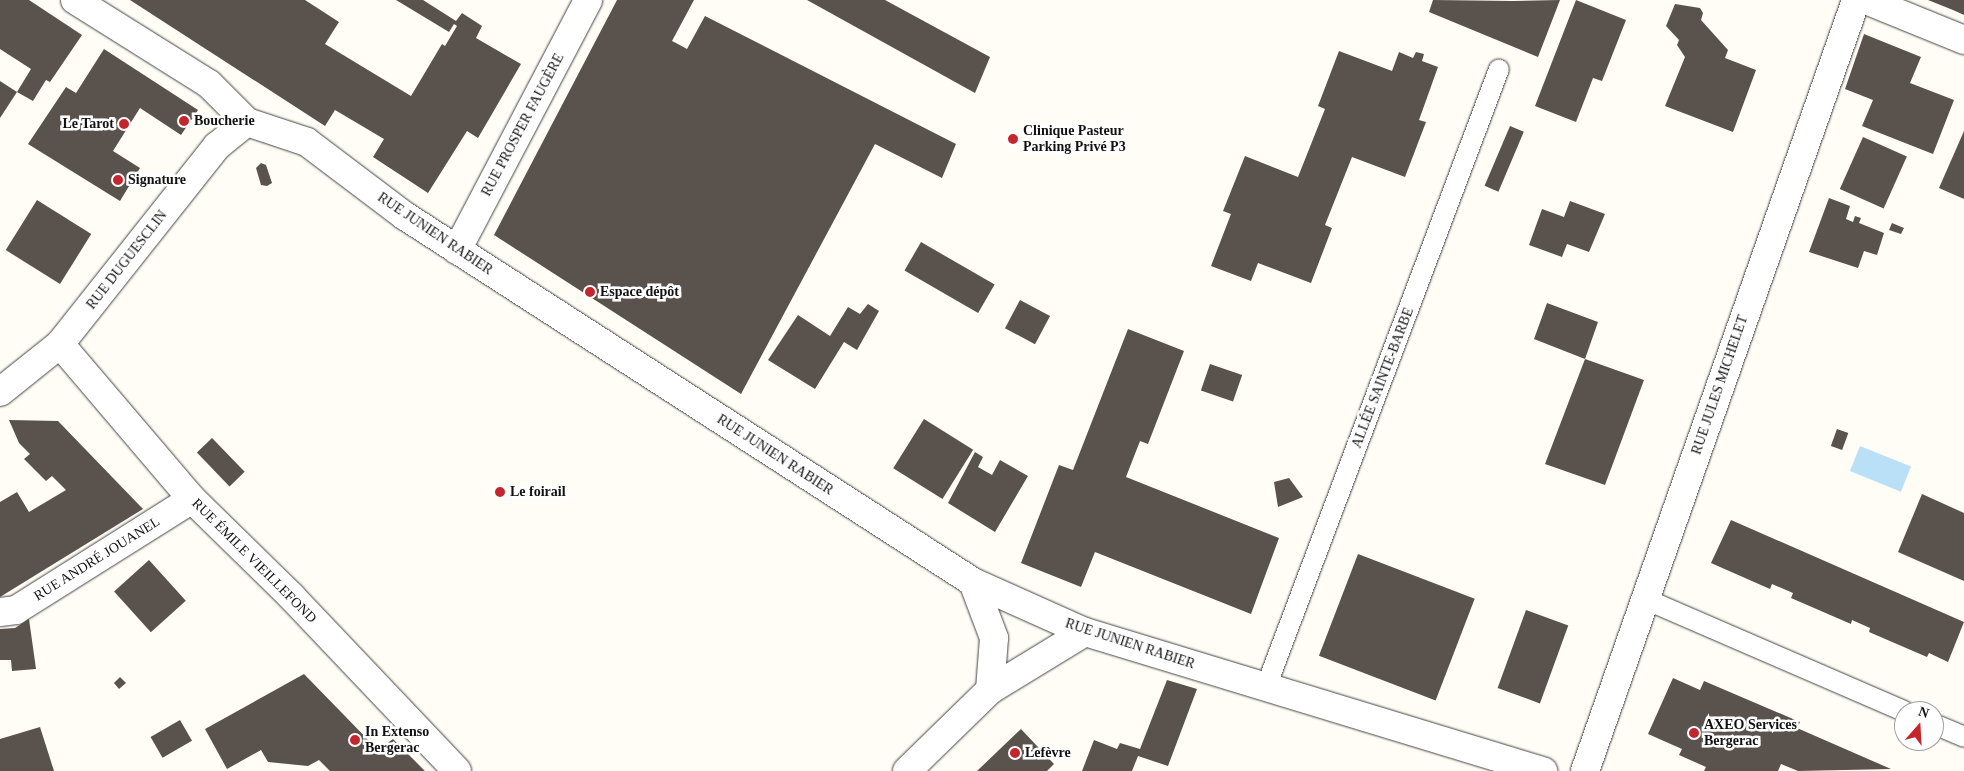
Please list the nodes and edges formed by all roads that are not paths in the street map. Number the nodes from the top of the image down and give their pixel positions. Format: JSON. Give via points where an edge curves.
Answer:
{"nodes":[{"id":1,"x":75,"y":0,"type":"edge"},
{"id":2,"x":588,"y":0,"type":"edge"},
{"id":3,"x":1856,"y":0,"type":"edge"},
{"id":4,"x":1866,"y":0,"type":"edge"},
{"id":5,"x":1964,"y":40,"type":"edge"},
{"id":6,"x":1499,"y":69,"type":"dead end"},
{"id":7,"x":247,"y":122,"type":"junction"},
{"id":8,"x":457,"y":250,"type":"junction"},
{"id":9,"x":60,"y":344,"type":"junction"},
{"id":10,"x":0,"y":392,"type":"edge"},
{"id":11,"x":192,"y":499,"type":"junction"},
{"id":12,"x":973,"y":582,"type":"junction"},
{"id":13,"x":1645,"y":599,"type":"junction"},
{"id":14,"x":0,"y":612,"type":"edge"},
{"id":15,"x":1085,"y":632,"type":"junction"},
{"id":16,"x":1266,"y":687,"type":"junction"},
{"id":17,"x":990,"y":690,"type":"junction"},
{"id":18,"x":1894,"y":707,"type":"edge"},
{"id":19,"x":1944,"y":728,"type":"edge"},
{"id":20,"x":1964,"y":737,"type":"edge"},
{"id":21,"x":457,"y":771,"type":"edge"},
{"id":22,"x":907,"y":771,"type":"edge"},
{"id":23,"x":1543,"y":771,"type":"edge"},
{"id":24,"x":1585,"y":771,"type":"edge"}],
"edges":[{"from":1,"to":7,"type":"street","name":"RUE JUNIEN RABIER","via":[[210,84]]},
{"from":2,"to":8,"type":"street","name":"RUE PROSPER FAUGÈRE"},
{"from":3,"to":13,"type":"street","name":"RUE JULES MICHELET"},
{"from":4,"to":5,"type":"street"},
{"from":6,"to":16,"type":"lane","name":"ALLÉE SAINTE-BARBE"},
{"from":7,"to":8,"type":"street","name":"RUE JUNIEN RABIER","via":[[307,142],[405,216]]},
{"from":7,"to":9,"type":"street","name":"RUE DUGUESCLIN","via":[[217,146]]},
{"from":8,"to":12,"type":"street","name":"RUE JUNIEN RABIER"},
{"from":9,"to":10,"type":"street","name":"RUE DUGUESCLIN"},
{"from":9,"to":11,"type":"street","name":"RUE ÉMILE VIEILLEFOND"},
{"from":11,"to":14,"type":"street","name":"RUE ANDRÉ JOUANEL","via":[[16,610]]},
{"from":11,"to":21,"type":"street","name":"RUE ÉMILE VIEILLEFOND","via":[[291,596]]},
{"from":12,"to":15,"type":"street","name":"RUE JUNIEN RABIER"},
{"from":12,"to":17,"type":"street","via":[[994,638]]},
{"from":13,"to":18,"type":"lane"},
{"from":13,"to":24,"type":"street","name":"RUE JULES MICHELET"},
{"from":15,"to":16,"type":"street","name":"RUE JUNIEN RABIER"},
{"from":15,"to":17,"type":"street"},
{"from":16,"to":23,"type":"street","name":"RUE JUNIEN RABIER"},
{"from":17,"to":22,"type":"street"},
{"from":19,"to":20,"type":"lane"}]}
